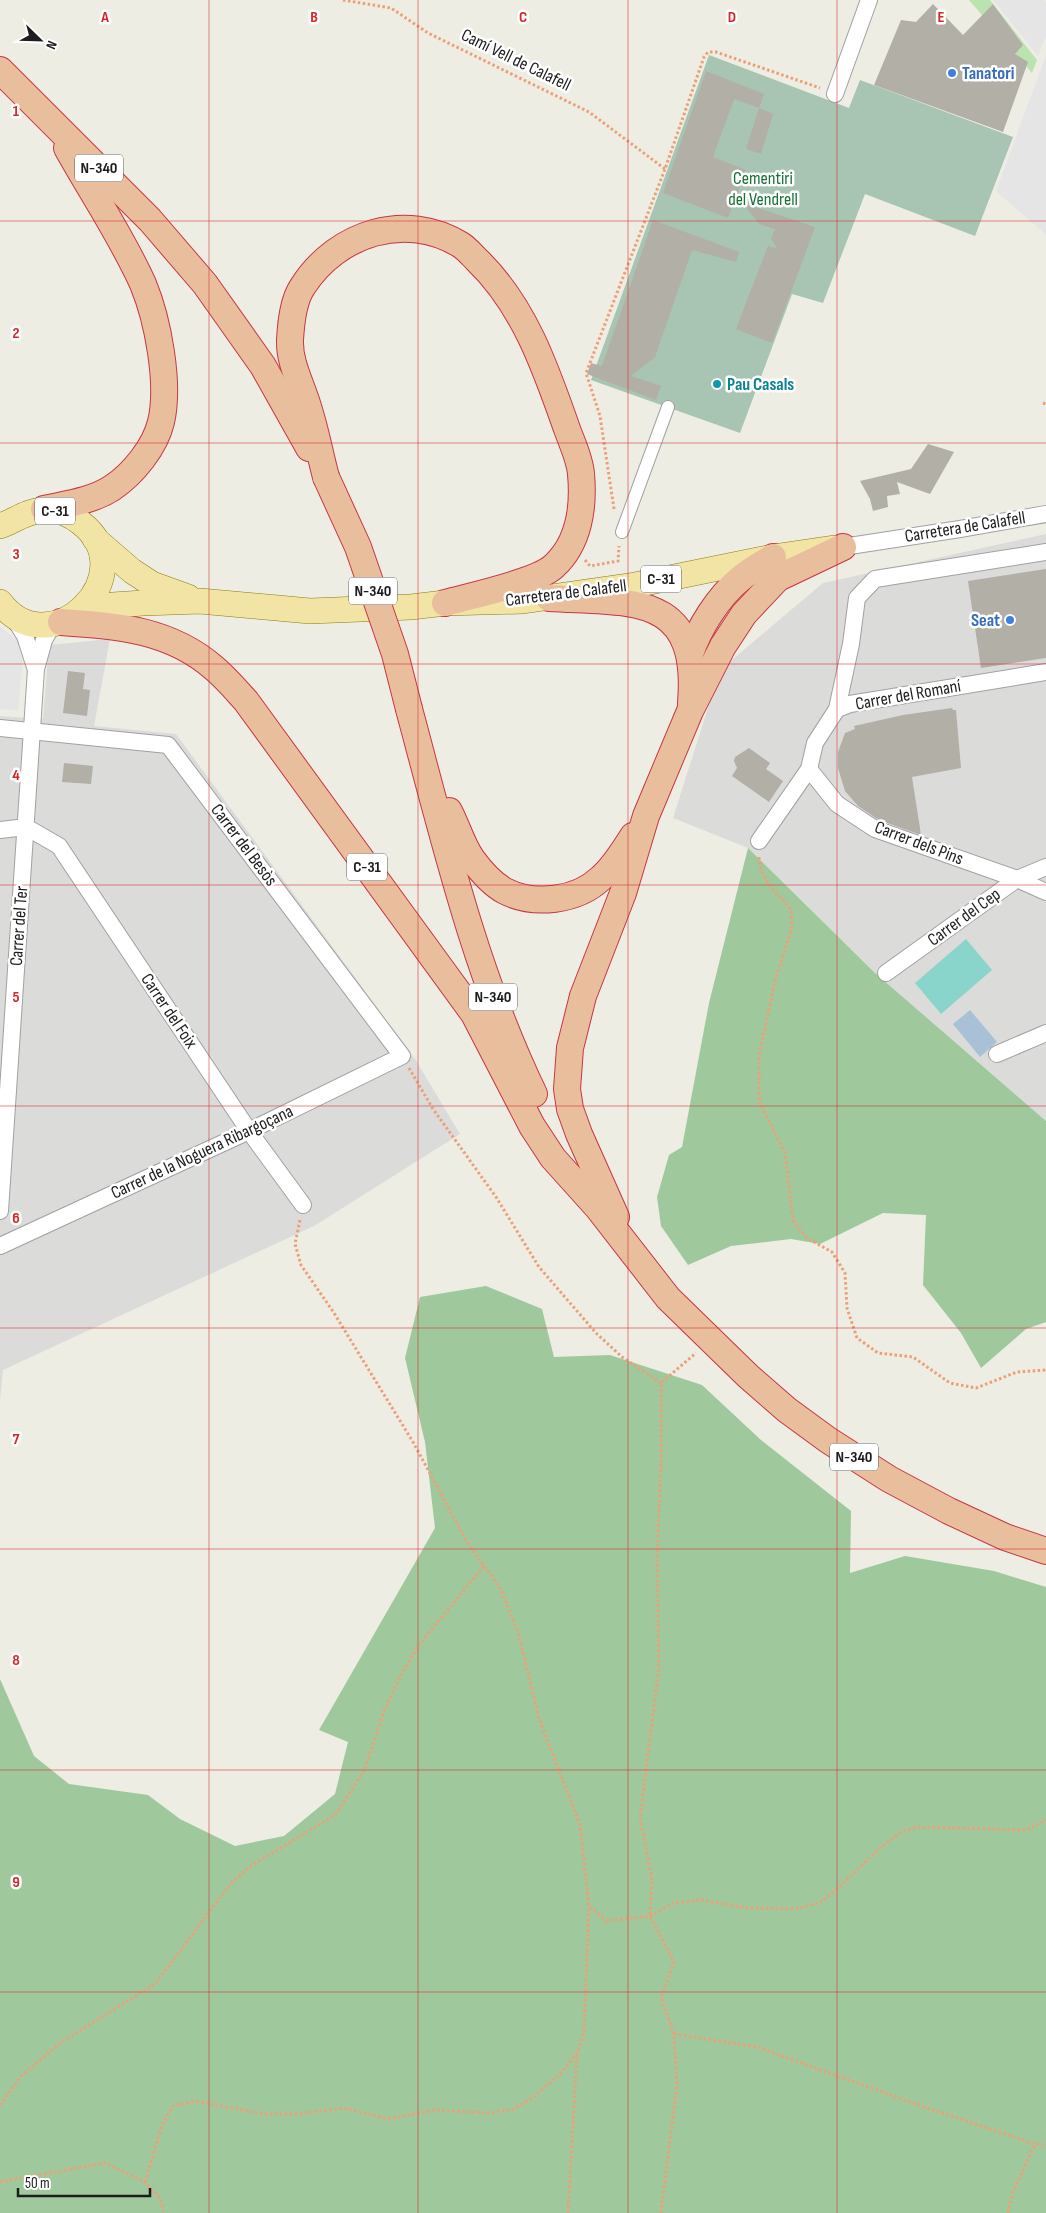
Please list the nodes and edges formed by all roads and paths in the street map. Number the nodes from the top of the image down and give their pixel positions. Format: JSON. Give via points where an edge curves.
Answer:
{"nodes":[{"id":1,"x":343,"y":0,"type":"edge"},
{"id":2,"x":870,"y":0,"type":"edge"},
{"id":3,"x":0,"y":70,"type":"edge"},
{"id":4,"x":835,"y":94,"type":"joint"},
{"id":5,"x":49,"y":117,"type":"junction"},
{"id":6,"x":666,"y":169,"type":"junction"},
{"id":7,"x":668,"y":407,"type":"dead end"},
{"id":8,"x":326,"y":477,"type":"junction"},
{"id":9,"x":44,"y":510,"type":"junction"},
{"id":10,"x":1046,"y":514,"type":"edge"},
{"id":11,"x":613,"y":516,"type":"dead end"},
{"id":12,"x":3,"y":527,"type":"edge"},
{"id":13,"x":622,"y":532,"type":"joint"},
{"id":14,"x":95,"y":539,"type":"junction"},
{"id":15,"x":615,"y":544,"type":"dead end"},
{"id":16,"x":843,"y":546,"type":"junction"},
{"id":17,"x":568,"y":549,"type":"junction"},
{"id":18,"x":618,"y":550,"type":"junction"},
{"id":19,"x":1046,"y":552,"type":"edge"},
{"id":20,"x":772,"y":556,"type":"junction"},
{"id":21,"x":549,"y":598,"type":"junction"},
{"id":22,"x":200,"y":602,"type":"junction"},
{"id":23,"x":444,"y":603,"type":"junction"},
{"id":24,"x":4,"y":607,"type":"edge"},
{"id":25,"x":64,"y":620,"type":"junction"},
{"id":26,"x":690,"y":654,"type":"junction"},
{"id":27,"x":36,"y":669,"type":"junction"},
{"id":28,"x":1046,"y":672,"type":"edge"},
{"id":29,"x":837,"y":709,"type":"junction"},
{"id":30,"x":690,"y":711,"type":"junction"},
{"id":31,"x":0,"y":728,"type":"edge"},
{"id":32,"x":31,"y":730,"type":"junction"},
{"id":33,"x":426,"y":770,"type":"junction"},
{"id":34,"x":809,"y":770,"type":"junction"},
{"id":35,"x":646,"y":816,"type":"junction"},
{"id":36,"x":26,"y":827,"type":"junction"},
{"id":37,"x":0,"y":830,"type":"edge"},
{"id":38,"x":759,"y":841,"type":"joint"},
{"id":39,"x":1046,"y":867,"type":"edge"},
{"id":40,"x":1017,"y":879,"type":"junction"},
{"id":41,"x":1046,"y":892,"type":"edge"},
{"id":42,"x":886,"y":973,"type":"dead end"},
{"id":43,"x":1046,"y":1034,"type":"edge"},
{"id":44,"x":997,"y":1054,"type":"dead end"},
{"id":45,"x":402,"y":1056,"type":"junction"},
{"id":46,"x":249,"y":1131,"type":"junction"},
{"id":47,"x":303,"y":1205,"type":"joint"},
{"id":48,"x":598,"y":1208,"type":"junction"},
{"id":49,"x":0,"y":1212,"type":"edge"},
{"id":50,"x":0,"y":1246,"type":"edge"},
{"id":51,"x":630,"y":1250,"type":"junction"},
{"id":52,"x":710,"y":1341,"type":"junction"},
{"id":53,"x":1046,"y":1370,"type":"edge"},
{"id":54,"x":661,"y":1383,"type":"junction"},
{"id":55,"x":1046,"y":1551,"type":"edge"},
{"id":56,"x":484,"y":1566,"type":"junction"},
{"id":57,"x":1046,"y":1820,"type":"edge"},
{"id":58,"x":589,"y":1906,"type":"junction"},
{"id":59,"x":650,"y":1916,"type":"junction"},
{"id":60,"x":674,"y":2034,"type":"junction"},
{"id":61,"x":577,"y":2053,"type":"junction"},
{"id":62,"x":0,"y":2105,"type":"edge"},
{"id":63,"x":1035,"y":2144,"type":"junction"},
{"id":64,"x":1046,"y":2145,"type":"edge"},
{"id":65,"x":0,"y":2182,"type":"edge"},
{"id":66,"x":145,"y":2182,"type":"junction"},
{"id":67,"x":164,"y":2213,"type":"edge"},
{"id":68,"x":568,"y":2213,"type":"edge"},
{"id":69,"x":661,"y":2213,"type":"edge"},
{"id":70,"x":1008,"y":2213,"type":"edge"}],
"edges":[{"from":1,"to":6,"type":"path","name":"Camí Vell de Calafell","via":[[392,8],[428,33],[589,112]]},
{"from":2,"to":4,"type":"street"},
{"from":3,"to":5,"type":"highway","number":"N-340"},
{"from":4,"to":6,"type":"path","via":[[716,52],[708,52]]},
{"from":5,"to":8,"type":"highway","number":"N-340","via":[[150,220],[205,284],[263,366]]},
{"from":5,"to":9,"type":"highway","via":[[143,285],[161,348],[163,388],[161,422],[149,450],[128,474],[112,488],[92,498]]},
{"from":6,"to":11,"type":"path","via":[[586,373],[600,416]]},
{"from":7,"to":13,"type":"street"},
{"from":8,"to":17,"type":"highway","via":[[309,409],[293,365],[290,342],[294,310],[302,286],[339,248],[365,234],[396,228],[421,230],[462,246],[488,270],[510,300],[548,374],[581,472],[579,527]]},
{"from":8,"to":33,"type":"highway","number":"N-340","bridge":true,"via":[[358,546],[395,654]]},
{"from":9,"to":12,"type":"main road","number":"C-31","via":[[25,513]]},
{"from":9,"to":14,"type":"main road","number":"C-31","via":[[74,517]]},
{"from":10,"to":16,"type":"street","name":"Carretera de Calafell"},
{"from":13,"to":18,"type":"path"},
{"from":14,"to":22,"type":"main road","name":"Carretera de Calafell","number":"C-31","via":[[115,558],[152,584]]},
{"from":14,"to":25,"type":"main road","number":"C-31","via":[[101,555],[98,588],[90,602]]},
{"from":15,"to":18,"type":"path"},
{"from":16,"to":20,"type":"main road","name":"Carretera de Calafell","number":"C-31"},
{"from":16,"to":30,"type":"highway","via":[[778,578],[744,614],[723,646]]},
{"from":17,"to":18,"type":"path","via":[[590,566],[618,560]]},
{"from":17,"to":23,"type":"highway","via":[[554,566],[540,576]]},
{"from":19,"to":29,"type":"street","via":[[875,578],[857,598]]},
{"from":20,"to":21,"type":"main road","name":"Carretera de Calafell","number":"C-31","via":[[635,585]]},
{"from":20,"to":26,"type":"highway","via":[[739,579],[715,607]]},
{"from":21,"to":23,"type":"main road","name":"Carretera de Calafell","number":"C-31"},
{"from":21,"to":26,"type":"highway","via":[[638,604],[658,611],[683,638]]},
{"from":22,"to":23,"type":"main road","name":"Carretera de Calafell","number":"C-31","via":[[310,611]]},
{"from":22,"to":25,"type":"main road","name":"Carretera de Calafell","number":"C-31","via":[[114,605]]},
{"from":24,"to":25,"type":"main road","number":"C-31","via":[[23,620],[38,624]]},
{"from":24,"to":27,"type":"street","name":"Carrer del Ter","via":[[25,636]]},
{"from":25,"to":27,"type":"street","name":"Carrer del Ter","via":[[44,640]]},
{"from":25,"to":48,"type":"highway","number":"C-31","via":[[142,630],[182,647],[213,667],[246,701],[474,1014],[552,1158]]},
{"from":26,"to":30,"type":"highway","via":[[693,683]]},
{"from":27,"to":32,"type":"street","name":"Carrer del Ter"},
{"from":28,"to":29,"type":"street","name":"Carrer del Romaní","via":[[850,704]]},
{"from":29,"to":34,"type":"street","name":"Carrer del Romaní","via":[[815,743]]},
{"from":30,"to":35,"type":"highway"},
{"from":31,"to":32,"type":"street","name":"Carrer del Besòs"},
{"from":32,"to":36,"type":"street","name":"Carrer del Ter"},
{"from":32,"to":45,"type":"street","name":"Carrer del Besòs","via":[[168,745]]},
{"from":33,"to":35,"type":"highway","via":[[471,858],[492,881],[518,896],[560,899],[585,889],[601,878]]},
{"from":33,"to":48,"type":"highway","number":"N-340","via":[[482,968],[519,1063],[552,1130]]},
{"from":34,"to":38,"type":"street"},
{"from":34,"to":40,"type":"street","name":"Carrer dels Pins","via":[[837,804],[875,828]]},
{"from":35,"to":51,"type":"highway","via":[[623,893],[576,1020],[567,1089],[579,1134]]},
{"from":36,"to":37,"type":"street"},
{"from":36,"to":46,"type":"street","name":"Carrer del Foix","via":[[59,846]]},
{"from":36,"to":49,"type":"street","name":"Carrer del Ter"},
{"from":38,"to":53,"type":"path","via":[[759,868],[766,882],[791,908],[792,927],[775,981],[759,1056],[759,1100],[785,1153],[793,1221],[807,1238],[832,1252],[845,1273],[847,1308],[857,1338],[878,1354],[913,1357],[950,1383],[976,1388],[1017,1372]]},
{"from":39,"to":40,"type":"street","name":"Carrer del Cep"},
{"from":40,"to":41,"type":"street","name":"Carrer dels Pins"},
{"from":40,"to":42,"type":"street","name":"Carrer del Cep"},
{"from":43,"to":44,"type":"street"},
{"from":45,"to":46,"type":"street","name":"Carrer de la Noguera Ribargoçana"},
{"from":45,"to":54,"type":"path","via":[[433,1109],[496,1197],[538,1268],[596,1333]]},
{"from":46,"to":47,"type":"street","name":"Carrer del Foix"},
{"from":46,"to":50,"type":"street","name":"Carrer de la Noguera Ribargoçana"},
{"from":47,"to":56,"type":"path","via":[[295,1244],[300,1265],[394,1410],[467,1542]]},
{"from":48,"to":51,"type":"highway","number":"N-340"},
{"from":51,"to":52,"type":"highway","number":"N-340","via":[[668,1298]]},
{"from":52,"to":54,"type":"path"},
{"from":52,"to":55,"type":"highway","number":"N-340","via":[[787,1410],[889,1479],[1005,1537]]},
{"from":54,"to":59,"type":"path","via":[[656,1558],[659,1666],[640,1818],[652,1879]]},
{"from":56,"to":58,"type":"path","via":[[500,1588],[518,1632],[540,1722],[580,1824]]},
{"from":56,"to":62,"type":"path","via":[[418,1646],[384,1711],[364,1771],[335,1815],[251,1866],[231,1883],[155,1984],[62,2041],[22,2075]]},
{"from":57,"to":59,"type":"path","via":[[1026,1830],[918,1826],[901,1832],[819,1903],[794,1909],[747,1908],[702,1900],[674,1903]]},
{"from":58,"to":59,"type":"path","via":[[608,1921]]},
{"from":58,"to":61,"type":"path","via":[[584,2033]]},
{"from":59,"to":60,"type":"path","via":[[674,1962],[661,1998]]},
{"from":60,"to":63,"type":"path","via":[[756,2047]]},
{"from":60,"to":69,"type":"path","via":[[677,2084]]},
{"from":61,"to":66,"type":"path","via":[[561,2073],[531,2099],[513,2109],[490,2113],[435,2110],[388,2119],[344,2108],[272,2114],[194,2101],[173,2106],[162,2125]]},
{"from":61,"to":68,"type":"path"},
{"from":63,"to":64,"type":"path"},
{"from":63,"to":70,"type":"path","via":[[1012,2194]]},
{"from":65,"to":66,"type":"path","via":[[105,2163]]},
{"from":66,"to":67,"type":"path","via":[[160,2198]]}]}
